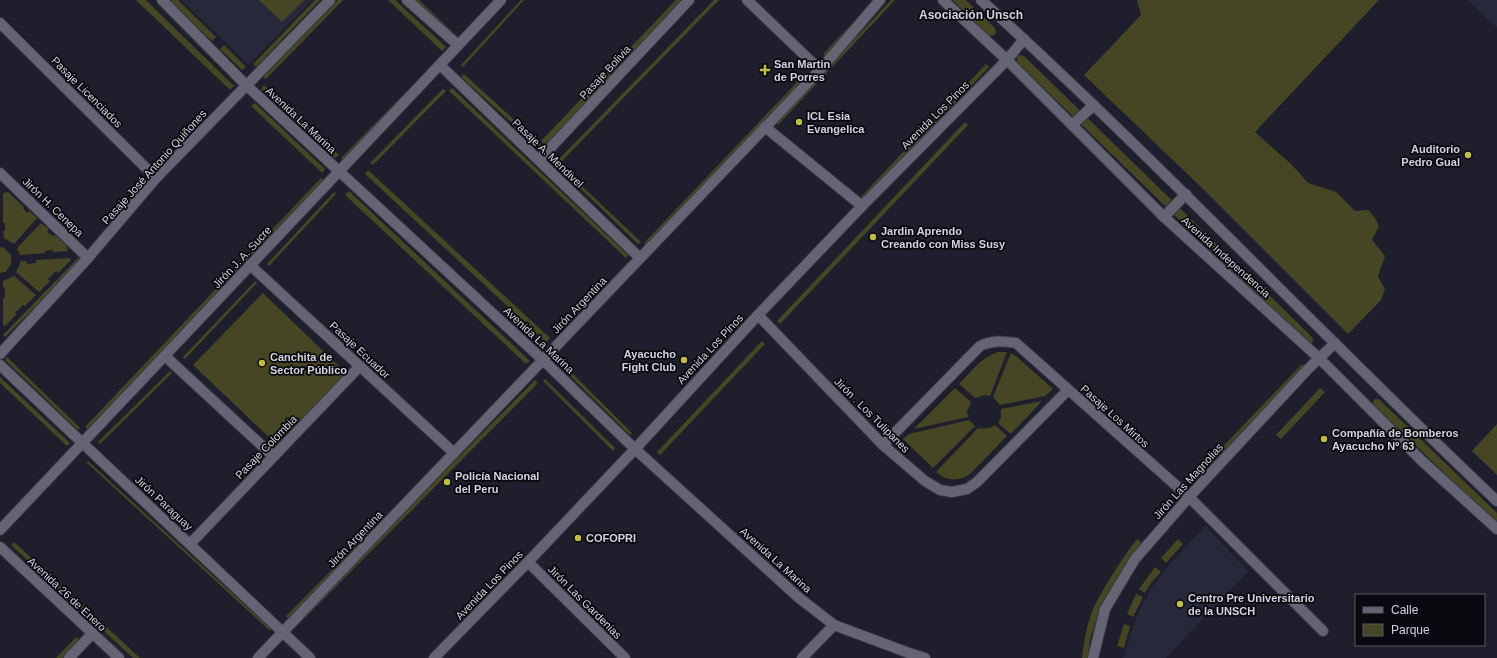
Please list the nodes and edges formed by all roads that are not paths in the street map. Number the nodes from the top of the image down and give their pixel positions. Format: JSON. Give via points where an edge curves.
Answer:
{"nodes":[{"id":1,"x":162,"y":0,"type":"edge"},
{"id":2,"x":330,"y":0,"type":"edge"},
{"id":3,"x":407,"y":0,"type":"edge"},
{"id":4,"x":501,"y":0,"type":"edge"},
{"id":5,"x":689,"y":0,"type":"edge"},
{"id":6,"x":747,"y":0,"type":"edge"},
{"id":7,"x":880,"y":0,"type":"edge"},
{"id":8,"x":943,"y":0,"type":"edge"},
{"id":9,"x":981,"y":0,"type":"edge"},
{"id":10,"x":0,"y":23,"type":"edge"},
{"id":11,"x":1024,"y":39,"type":"junction"},
{"id":12,"x":458,"y":45,"type":"junction"},
{"id":13,"x":1007,"y":60,"type":"junction"},
{"id":14,"x":440,"y":65,"type":"junction"},
{"id":15,"x":820,"y":70,"type":"junction"},
{"id":16,"x":246,"y":85,"type":"junction"},
{"id":17,"x":1094,"y":105,"type":"junction"},
{"id":18,"x":1072,"y":125,"type":"junction"},
{"id":19,"x":765,"y":127,"type":"junction"},
{"id":20,"x":539,"y":160,"type":"junction"},
{"id":21,"x":339,"y":171,"type":"junction"},
{"id":22,"x":0,"y":173,"type":"edge"},
{"id":23,"x":156,"y":178,"type":"junction"},
{"id":24,"x":1186,"y":194,"type":"junction"},
{"id":25,"x":862,"y":206,"type":"junction"},
{"id":26,"x":1164,"y":217,"type":"junction"},
{"id":27,"x":88,"y":258,"type":"junction"},
{"id":28,"x":640,"y":258,"type":"junction"},
{"id":29,"x":250,"y":265,"type":"junction"},
{"id":30,"x":758,"y":315,"type":"junction"},
{"id":31,"x":1336,"y":343,"type":"junction"},
{"id":32,"x":0,"y":354,"type":"edge"},
{"id":33,"x":165,"y":356,"type":"junction"},
{"id":34,"x":1319,"y":358,"type":"junction"},
{"id":35,"x":543,"y":360,"type":"junction"},
{"id":36,"x":0,"y":365,"type":"edge"},
{"id":37,"x":360,"y":366,"type":"junction"},
{"id":38,"x":1068,"y":390,"type":"junction"},
{"id":39,"x":83,"y":443,"type":"junction"},
{"id":40,"x":883,"y":445,"type":"junction"},
{"id":41,"x":635,"y":449,"type":"junction"},
{"id":42,"x":454,"y":453,"type":"junction"},
{"id":43,"x":274,"y":456,"type":"junction"},
{"id":44,"x":1188,"y":497,"type":"junction"},
{"id":45,"x":1497,"y":501,"type":"edge"},
{"id":46,"x":1497,"y":529,"type":"edge"},
{"id":47,"x":0,"y":530,"type":"edge"},
{"id":48,"x":190,"y":544,"type":"junction"},
{"id":49,"x":0,"y":547,"type":"edge"},
{"id":50,"x":528,"y":562,"type":"junction"},
{"id":51,"x":834,"y":625,"type":"junction"},
{"id":52,"x":1323,"y":631,"type":"dead end"},
{"id":53,"x":283,"y":632,"type":"junction"},
{"id":54,"x":92,"y":634,"type":"junction"},
{"id":55,"x":69,"y":658,"type":"edge"},
{"id":56,"x":118,"y":658,"type":"edge"},
{"id":57,"x":258,"y":658,"type":"edge"},
{"id":58,"x":310,"y":658,"type":"edge"},
{"id":59,"x":434,"y":658,"type":"edge"},
{"id":60,"x":625,"y":658,"type":"edge"},
{"id":61,"x":802,"y":658,"type":"edge"},
{"id":62,"x":925,"y":658,"type":"edge"},
{"id":63,"x":1093,"y":658,"type":"edge"}],
"edges":[{"from":1,"to":16,"type":"street","name":"Avenida La Marina"},
{"from":2,"to":16,"type":"street","name":"Pasaje José Antonio Quiñones"},
{"from":3,"to":12,"type":"street"},
{"from":4,"to":12,"type":"street","name":"Jirón J. A. Sucre"},
{"from":5,"to":20,"type":"street","name":"Pasaje Bolivia"},
{"from":6,"to":15,"type":"street"},
{"from":7,"to":15,"type":"street","name":"Jirón Argentina"},
{"from":8,"to":13,"type":"street","name":"Avenida Independencia"},
{"from":9,"to":11,"type":"street","name":"Avenida Independencia"},
{"from":10,"to":23,"type":"street","name":"Pasaje Licenciados"},
{"from":11,"to":13,"type":"street","name":"Avenida Los Pinos"},
{"from":11,"to":17,"type":"street","name":"Avenida Independencia"},
{"from":12,"to":14,"type":"street","name":"Jirón J. A. Sucre"},
{"from":13,"to":18,"type":"street","name":"Avenida Independencia"},
{"from":13,"to":25,"type":"street","name":"Avenida Los Pinos"},
{"from":14,"to":20,"type":"street","name":"Pasaje A. Mendivel"},
{"from":14,"to":21,"type":"street","name":"Jirón J. A. Sucre"},
{"from":15,"to":19,"type":"street","name":"Jirón Argentina"},
{"from":16,"to":21,"type":"street","name":"Avenida La Marina"},
{"from":16,"to":23,"type":"street","name":"Pasaje José Antonio Quiñones"},
{"from":17,"to":18,"type":"street"},
{"from":17,"to":24,"type":"street","name":"Avenida Independencia"},
{"from":18,"to":26,"type":"street","name":"Avenida Independencia"},
{"from":19,"to":25,"type":"street"},
{"from":19,"to":28,"type":"street","name":"Jirón Argentina"},
{"from":20,"to":28,"type":"street","name":"Pasaje A. Mendivel"},
{"from":21,"to":29,"type":"street","name":"Jirón J. A. Sucre"},
{"from":21,"to":35,"type":"street","name":"Avenida La Marina"},
{"from":22,"to":27,"type":"street","name":"Jirón H. Cenepa"},
{"from":23,"to":27,"type":"street","name":"Pasaje José Antonio Quiñones"},
{"from":24,"to":26,"type":"street"},
{"from":24,"to":31,"type":"street","name":"Avenida Independencia"},
{"from":25,"to":30,"type":"street","name":"Avenida Los Pinos"},
{"from":26,"to":34,"type":"street","name":"Avenida Independencia"},
{"from":27,"to":32,"type":"street","name":"Pasaje José Antonio Quiñones"},
{"from":28,"to":35,"type":"street","name":"Jirón Argentina"},
{"from":29,"to":33,"type":"street","name":"Jirón J. A. Sucre"},
{"from":29,"to":37,"type":"street","name":"Pasaje Ecuador"},
{"from":30,"to":40,"type":"street","name":"Jirón . Los Tulipanes"},
{"from":30,"to":41,"type":"street","name":"Avenida Los Pinos"},
{"from":31,"to":34,"type":"street","name":"Jirón Las Magnolias"},
{"from":31,"to":45,"type":"street","name":"Avenida Independencia","via":[[1442,450]]},
{"from":33,"to":39,"type":"street","name":"Jirón J. A. Sucre"},
{"from":33,"to":43,"type":"street"},
{"from":34,"to":44,"type":"street","name":"Jirón Las Magnolias"},
{"from":34,"to":46,"type":"street","name":"Avenida Independencia","via":[[1422,461]]},
{"from":35,"to":41,"type":"street","name":"Avenida La Marina"},
{"from":35,"to":42,"type":"street","name":"Jirón Argentina"},
{"from":36,"to":39,"type":"street","name":"Jirón Paraguay"},
{"from":37,"to":42,"type":"street","name":"Pasaje Ecuador"},
{"from":37,"to":43,"type":"street","name":"Pasaje Colombia"},
{"from":38,"to":40,"type":"street","name":"Jirón . Los Tulipanes","via":[[977,482],[967,489],[952,492],[940,490],[925,481]]},
{"from":38,"to":40,"type":"street","name":"Pasaje Los Mirtos","via":[[1016,343],[988,342],[980,346]]},
{"from":38,"to":44,"type":"street","name":"Pasaje Los Mirtos"},
{"from":39,"to":47,"type":"street","name":"Jirón J. A. Sucre"},
{"from":39,"to":48,"type":"street","name":"Jirón Paraguay"},
{"from":41,"to":50,"type":"street","name":"Avenida Los Pinos"},
{"from":41,"to":51,"type":"street","name":"Avenida La Marina","via":[[798,597]]},
{"from":42,"to":53,"type":"street","name":"Jirón Argentina"},
{"from":43,"to":48,"type":"street","name":"Pasaje Colombia"},
{"from":44,"to":52,"type":"street","name":"Pasaje Los Mirtos"},
{"from":44,"to":63,"type":"street","name":"Jirón Las Magnolias","via":[[1135,559],[1109,602]]},
{"from":48,"to":53,"type":"street","name":"Jirón Paraguay"},
{"from":49,"to":54,"type":"street","name":"Avenida 26 de Enero"},
{"from":50,"to":59,"type":"street","name":"Avenida Los Pinos"},
{"from":50,"to":60,"type":"street","name":"Jirón Las Gardenias"},
{"from":51,"to":61,"type":"street"},
{"from":51,"to":62,"type":"street","name":"Avenida La Marina"},
{"from":53,"to":57,"type":"street","name":"Jirón Argentina"},
{"from":53,"to":58,"type":"street","name":"Jirón Paraguay"},
{"from":54,"to":55,"type":"street"},
{"from":54,"to":56,"type":"street","name":"Avenida 26 de Enero"}]}
